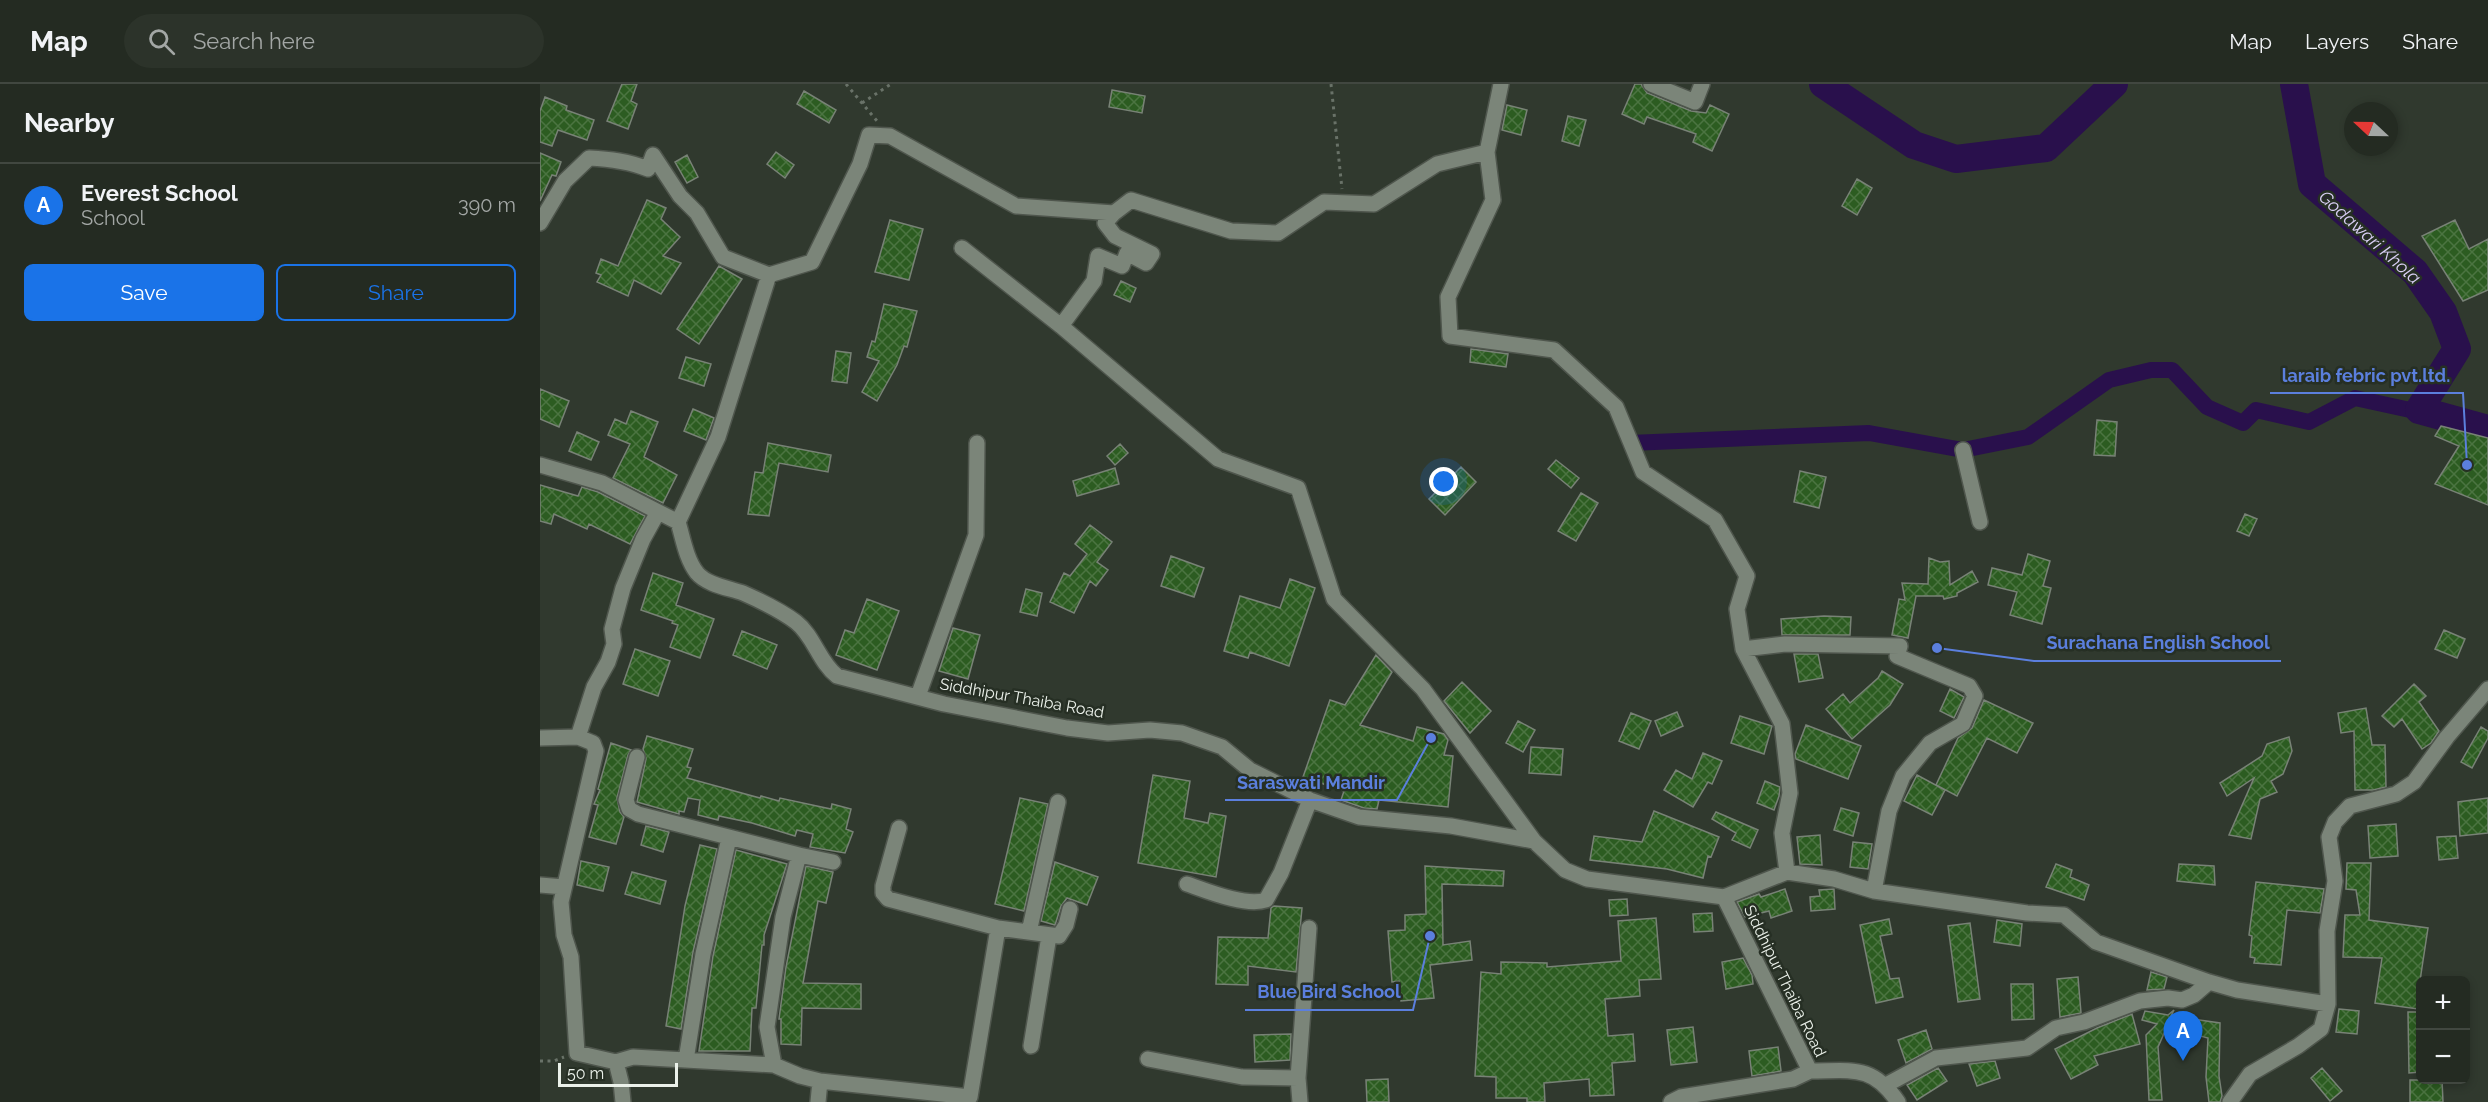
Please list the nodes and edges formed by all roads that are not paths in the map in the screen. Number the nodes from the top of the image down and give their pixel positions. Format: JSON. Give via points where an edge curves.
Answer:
{"nodes":[{"id":1,"x":1501,"y":84,"type":"edge"},
{"id":2,"x":1651,"y":84,"type":"edge"},
{"id":3,"x":1702,"y":84,"type":"edge"},
{"id":4,"x":1487,"y":152,"type":"junction"},
{"id":5,"x":1114,"y":213,"type":"junction"},
{"id":6,"x":540,"y":223,"type":"edge"},
{"id":7,"x":962,"y":248,"type":"dead end"},
{"id":8,"x":769,"y":275,"type":"junction"},
{"id":9,"x":1061,"y":326,"type":"junction"},
{"id":10,"x":977,"y":443,"type":"dead end"},
{"id":11,"x":1964,"y":450,"type":"dead end"},
{"id":12,"x":540,"y":465,"type":"edge"},
{"id":13,"x":658,"y":512,"type":"junction"},
{"id":14,"x":678,"y":522,"type":"junction"},
{"id":15,"x":1980,"y":522,"type":"dead end"},
{"id":16,"x":1743,"y":649,"type":"junction"},
{"id":17,"x":2488,"y":689,"type":"edge"},
{"id":18,"x":918,"y":696,"type":"junction"},
{"id":19,"x":578,"y":736,"type":"junction"},
{"id":20,"x":540,"y":738,"type":"edge"},
{"id":21,"x":637,"y":757,"type":"dead end"},
{"id":22,"x":1310,"y":800,"type":"junction"},
{"id":23,"x":1058,"y":802,"type":"dead end"},
{"id":24,"x":899,"y":828,"type":"dead end"},
{"id":25,"x":729,"y":838,"type":"junction"},
{"id":26,"x":1534,"y":841,"type":"junction"},
{"id":27,"x":799,"y":855,"type":"junction"},
{"id":28,"x":833,"y":862,"type":"dead end"},
{"id":29,"x":1787,"y":873,"type":"junction"},
{"id":30,"x":1187,"y":884,"type":"dead end"},
{"id":31,"x":540,"y":885,"type":"edge"},
{"id":32,"x":564,"y":887,"type":"junction"},
{"id":33,"x":1874,"y":891,"type":"junction"},
{"id":34,"x":1724,"y":897,"type":"junction"},
{"id":35,"x":1070,"y":909,"type":"dead end"},
{"id":36,"x":998,"y":928,"type":"junction"},
{"id":37,"x":1309,"y":928,"type":"dead end"},
{"id":38,"x":1029,"y":932,"type":"junction"},
{"id":39,"x":1049,"y":936,"type":"junction"},
{"id":40,"x":2209,"y":982,"type":"junction"},
{"id":41,"x":2328,"y":1004,"type":"junction"},
{"id":42,"x":1031,"y":1046,"type":"dead end"},
{"id":43,"x":1148,"y":1059,"type":"dead end"},
{"id":44,"x":686,"y":1060,"type":"junction"},
{"id":45,"x":616,"y":1062,"type":"junction"},
{"id":46,"x":774,"y":1065,"type":"junction"},
{"id":47,"x":1810,"y":1071,"type":"junction"},
{"id":48,"x":1298,"y":1078,"type":"junction"},
{"id":49,"x":820,"y":1081,"type":"junction"},
{"id":50,"x":1886,"y":1085,"type":"junction"},
{"id":51,"x":623,"y":1102,"type":"edge"},
{"id":52,"x":818,"y":1102,"type":"edge"},
{"id":53,"x":1300,"y":1102,"type":"edge"},
{"id":54,"x":1671,"y":1102,"type":"edge"},
{"id":55,"x":1898,"y":1102,"type":"edge"},
{"id":56,"x":2230,"y":1102,"type":"edge"}],
"edges":[{"from":1,"to":4,"type":"street"},
{"from":2,"to":3,"type":"street","via":[[1695,102]]},
{"from":4,"to":5,"type":"street","via":[[1437,164],[1374,204],[1324,202],[1278,233],[1231,231],[1131,200]]},
{"from":4,"to":16,"type":"street","via":[[1493,200],[1448,297],[1450,336],[1554,350],[1616,407],[1643,472],[1715,520],[1747,576],[1737,609]]},
{"from":5,"to":8,"type":"street","via":[[1016,206],[890,136],[869,135],[860,164],[812,261]]},
{"from":5,"to":9,"type":"street","via":[[1105,224],[1115,236],[1152,254],[1146,263],[1127,253],[1122,266],[1098,256],[1094,280]]},
{"from":6,"to":8,"type":"street","via":[[565,181],[589,158],[611,159],[648,169],[653,155],[680,196],[697,213],[723,258]]},
{"from":7,"to":9,"type":"street"},
{"from":8,"to":14,"type":"street","via":[[718,437]]},
{"from":9,"to":26,"type":"street","via":[[1218,459],[1298,488],[1334,599],[1423,688]]},
{"from":10,"to":18,"type":"street","via":[[976,536]]},
{"from":11,"to":15,"type":"street"},
{"from":12,"to":13,"type":"street","via":[[602,483]]},
{"from":13,"to":14,"type":"street"},
{"from":13,"to":19,"type":"street","via":[[623,588],[612,629],[614,644]]},
{"from":14,"to":18,"type":"street","name":"Siddhipur Thaiba Road","via":[[689,559],[698,574],[768,604],[798,623],[827,668],[837,676]]},
{"from":16,"to":29,"type":"street","via":[[1782,724],[1790,793],[1782,833]]},
{"from":16,"to":33,"type":"street","via":[[1785,644],[1900,646],[1897,656],[1969,686],[1975,696],[1962,724],[1930,743],[1904,776],[1889,811]]},
{"from":17,"to":41,"type":"street","via":[[2414,782],[2396,794],[2350,806],[2328,837],[2335,881],[2327,931]]},
{"from":18,"to":22,"type":"street","name":"Siddhipur Thaiba Road","via":[[1067,728],[1108,733],[1182,733],[1222,747],[1250,770]]},
{"from":19,"to":20,"type":"street"},
{"from":19,"to":32,"type":"street","via":[[593,743],[596,751]]},
{"from":21,"to":25,"type":"street","via":[[626,800],[629,809]]},
{"from":22,"to":26,"type":"street","name":"Siddhipur Thaiba Road","via":[[1359,817],[1451,826]]},
{"from":22,"to":30,"type":"street","via":[[1266,900],[1258,903]]},
{"from":23,"to":38,"type":"street"},
{"from":24,"to":36,"type":"street","via":[[883,886],[888,899]]},
{"from":25,"to":27,"type":"street"},
{"from":25,"to":44,"type":"street","via":[[703,954]]},
{"from":26,"to":34,"type":"street","name":"Siddhipur Thaiba Road","via":[[1565,870],[1587,879]]},
{"from":27,"to":28,"type":"street"},
{"from":27,"to":46,"type":"street","via":[[783,917],[767,1027]]},
{"from":29,"to":33,"type":"street","via":[[1834,879]]},
{"from":29,"to":34,"type":"street"},
{"from":31,"to":32,"type":"street"},
{"from":32,"to":45,"type":"street","via":[[561,902],[571,957],[577,1053]]},
{"from":33,"to":40,"type":"street","via":[[2064,915],[2096,942]]},
{"from":34,"to":47,"type":"street","name":"Siddhipur Thaiba Road"},
{"from":35,"to":39,"type":"street","via":[[1059,936]]},
{"from":36,"to":38,"type":"street"},
{"from":36,"to":49,"type":"street","via":[[970,1097]]},
{"from":37,"to":48,"type":"street"},
{"from":38,"to":39,"type":"street"},
{"from":39,"to":42,"type":"street"},
{"from":40,"to":41,"type":"street"},
{"from":40,"to":50,"type":"street","via":[[2182,1000],[2140,1001],[2084,1022],[2055,1028],[2027,1048],[1936,1058]]},
{"from":41,"to":56,"type":"street","via":[[2321,1029],[2250,1074]]},
{"from":43,"to":48,"type":"street","via":[[1242,1077]]},
{"from":44,"to":45,"type":"street","via":[[633,1057]]},
{"from":44,"to":46,"type":"street"},
{"from":45,"to":51,"type":"street"},
{"from":46,"to":49,"type":"street"},
{"from":47,"to":50,"type":"street","name":"Siddhipur Thaiba Road","via":[[1862,1071]]},
{"from":47,"to":54,"type":"street","via":[[1793,1079]]},
{"from":48,"to":53,"type":"street"},
{"from":49,"to":52,"type":"street"},
{"from":50,"to":55,"type":"street","name":"Siddhipur Thaiba Road"}]}
